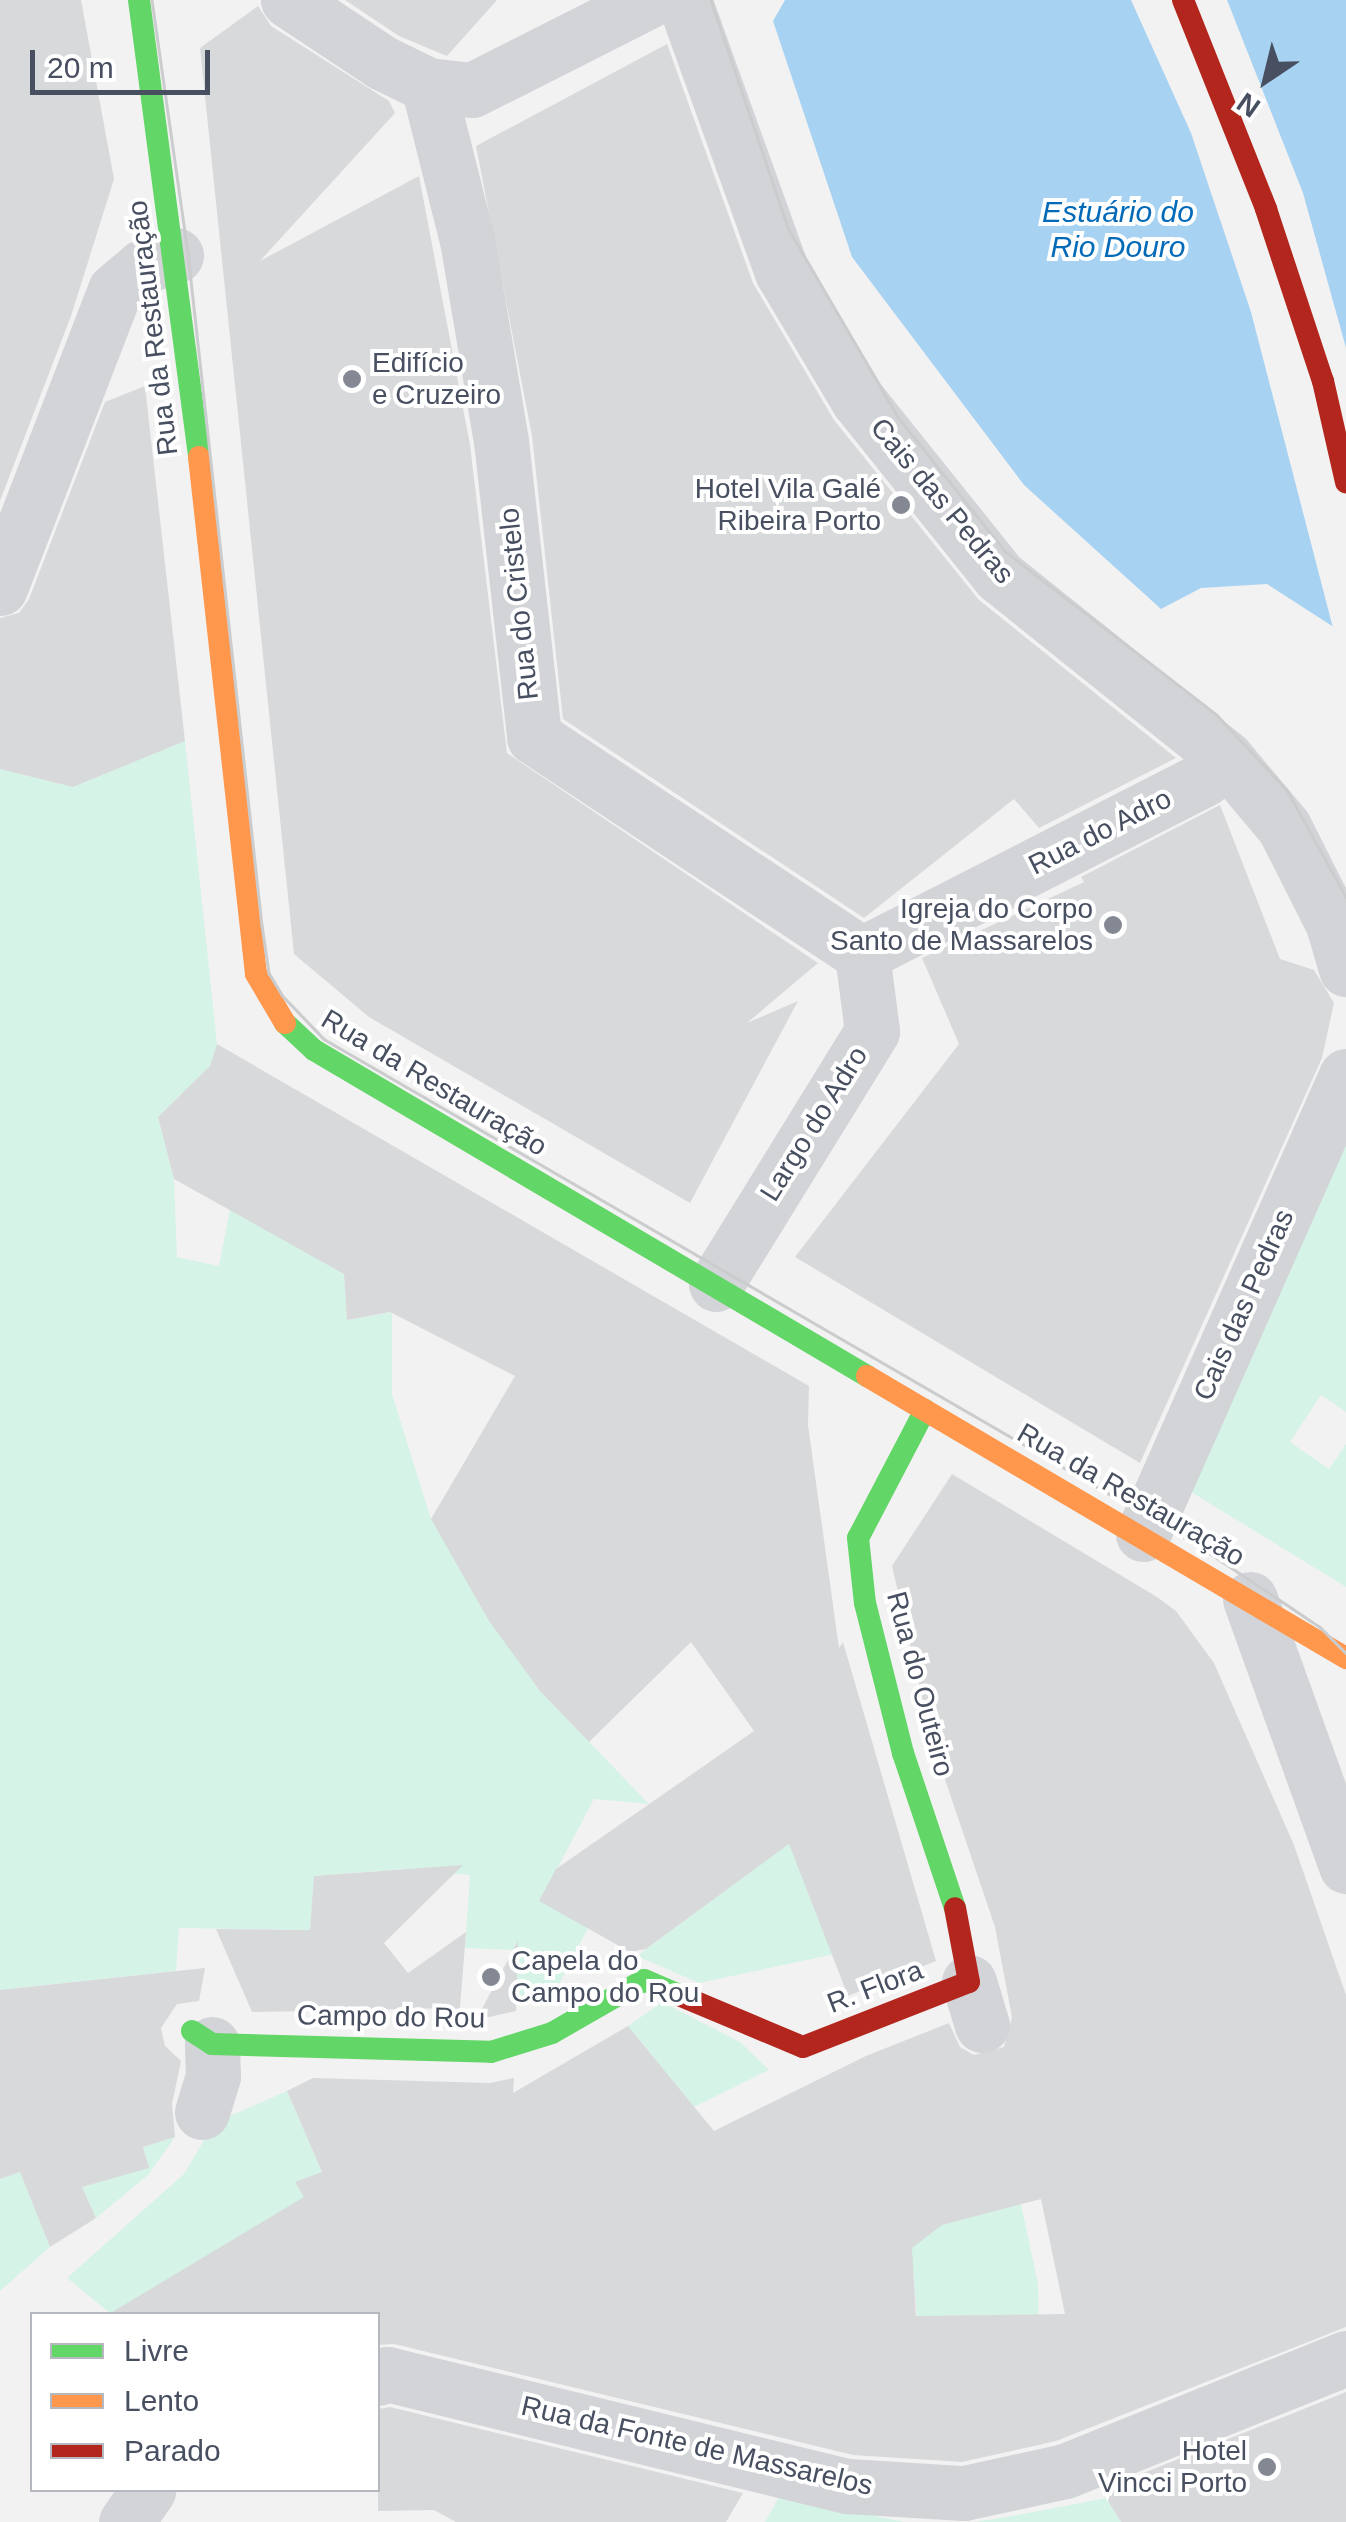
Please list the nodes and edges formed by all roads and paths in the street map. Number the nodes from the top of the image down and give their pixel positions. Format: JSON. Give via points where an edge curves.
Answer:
{"nodes":[{"id":1,"x":139,"y":0,"type":"edge"},
{"id":2,"x":288,"y":0,"type":"edge"},
{"id":3,"x":650,"y":0,"type":"edge"},
{"id":4,"x":684,"y":0,"type":"edge"},
{"id":5,"x":1183,"y":0,"type":"edge"},
{"id":6,"x":428,"y":85,"type":"junction"},
{"id":7,"x":176,"y":256,"type":"junction"},
{"id":8,"x":1346,"y":482,"type":"edge"},
{"id":9,"x":0,"y":588,"type":"edge"},
{"id":10,"x":1226,"y":758,"type":"junction"},
{"id":11,"x":862,"y":954,"type":"junction"},
{"id":12,"x":1346,"y":969,"type":"edge"},
{"id":13,"x":1328,"y":1099,"type":"edge"},
{"id":14,"x":716,"y":1284,"type":"junction"},
{"id":15,"x":925,"y":1410,"type":"junction"},
{"id":16,"x":1143,"y":1534,"type":"junction"},
{"id":17,"x":1250,"y":1599,"type":"junction"},
{"id":18,"x":1346,"y":1658,"type":"edge"},
{"id":19,"x":1346,"y":1866,"type":"edge"},
{"id":20,"x":975,"y":2004,"type":"joint"},
{"id":21,"x":202,"y":2038,"type":"joint"},
{"id":22,"x":803,"y":2047,"type":"joint"},
{"id":23,"x":202,"y":2112,"type":"dead end"},
{"id":24,"x":1346,"y":2358,"type":"edge"},
{"id":25,"x":382,"y":2376,"type":"edge"},
{"id":26,"x":147,"y":2492,"type":"edge"},
{"id":27,"x":126,"y":2522,"type":"edge"}],
"edges":[{"from":1,"to":7,"type":"main road","name":"Rua da Restauração"},
{"from":2,"to":6,"type":"street"},
{"from":3,"to":6,"type":"street","via":[[472,90]]},
{"from":4,"to":10,"type":"street","name":"Cais das Pedras","via":[[782,272],[858,400],[999,576]]},
{"from":5,"to":8,"type":"main road","via":[[1266,209],[1323,381]]},
{"from":6,"to":11,"type":"street","name":"Rua do Cristelo","via":[[467,240],[501,442],[534,737]]},
{"from":7,"to":9,"type":"street","via":[[142,267],[116,290]]},
{"from":7,"to":14,"type":"main road","name":"Rua da Restauração","via":[[256,974],[277,1016],[314,1050]]},
{"from":10,"to":11,"type":"street","name":"Rua do Adro","via":[[1204,779]]},
{"from":10,"to":12,"type":"street","name":"Cais das Pedras","via":[[1284,828],[1333,924]]},
{"from":11,"to":14,"type":"street","name":"Largo do Adro","via":[[872,1031]]},
{"from":13,"to":16,"type":"street","name":"Cais das Pedras"},
{"from":14,"to":15,"type":"main road","name":"Rua da Restauração"},
{"from":15,"to":16,"type":"main road","name":"Rua da Restauração"},
{"from":15,"to":20,"type":"main road","name":"Rua do Outeiro","via":[[858,1538],[865,1603],[903,1752],[964,1936]]},
{"from":16,"to":17,"type":"main road","name":"Rua da Restauração"},
{"from":17,"to":18,"type":"main road","name":"Rua da Restauração"},
{"from":17,"to":19,"type":"street"},
{"from":20,"to":22,"type":"main road","name":"R. Flora"},
{"from":21,"to":22,"type":"main road","name":"Campo do Rou","via":[[491,2052],[552,2033],[644,1980]]},
{"from":21,"to":23,"type":"street","via":[[213,2076]]},
{"from":24,"to":25,"type":"street","name":"Rua da Fonte de Massarelos","via":[[964,2493],[848,2486]]},
{"from":26,"to":27,"type":"street"}]}
